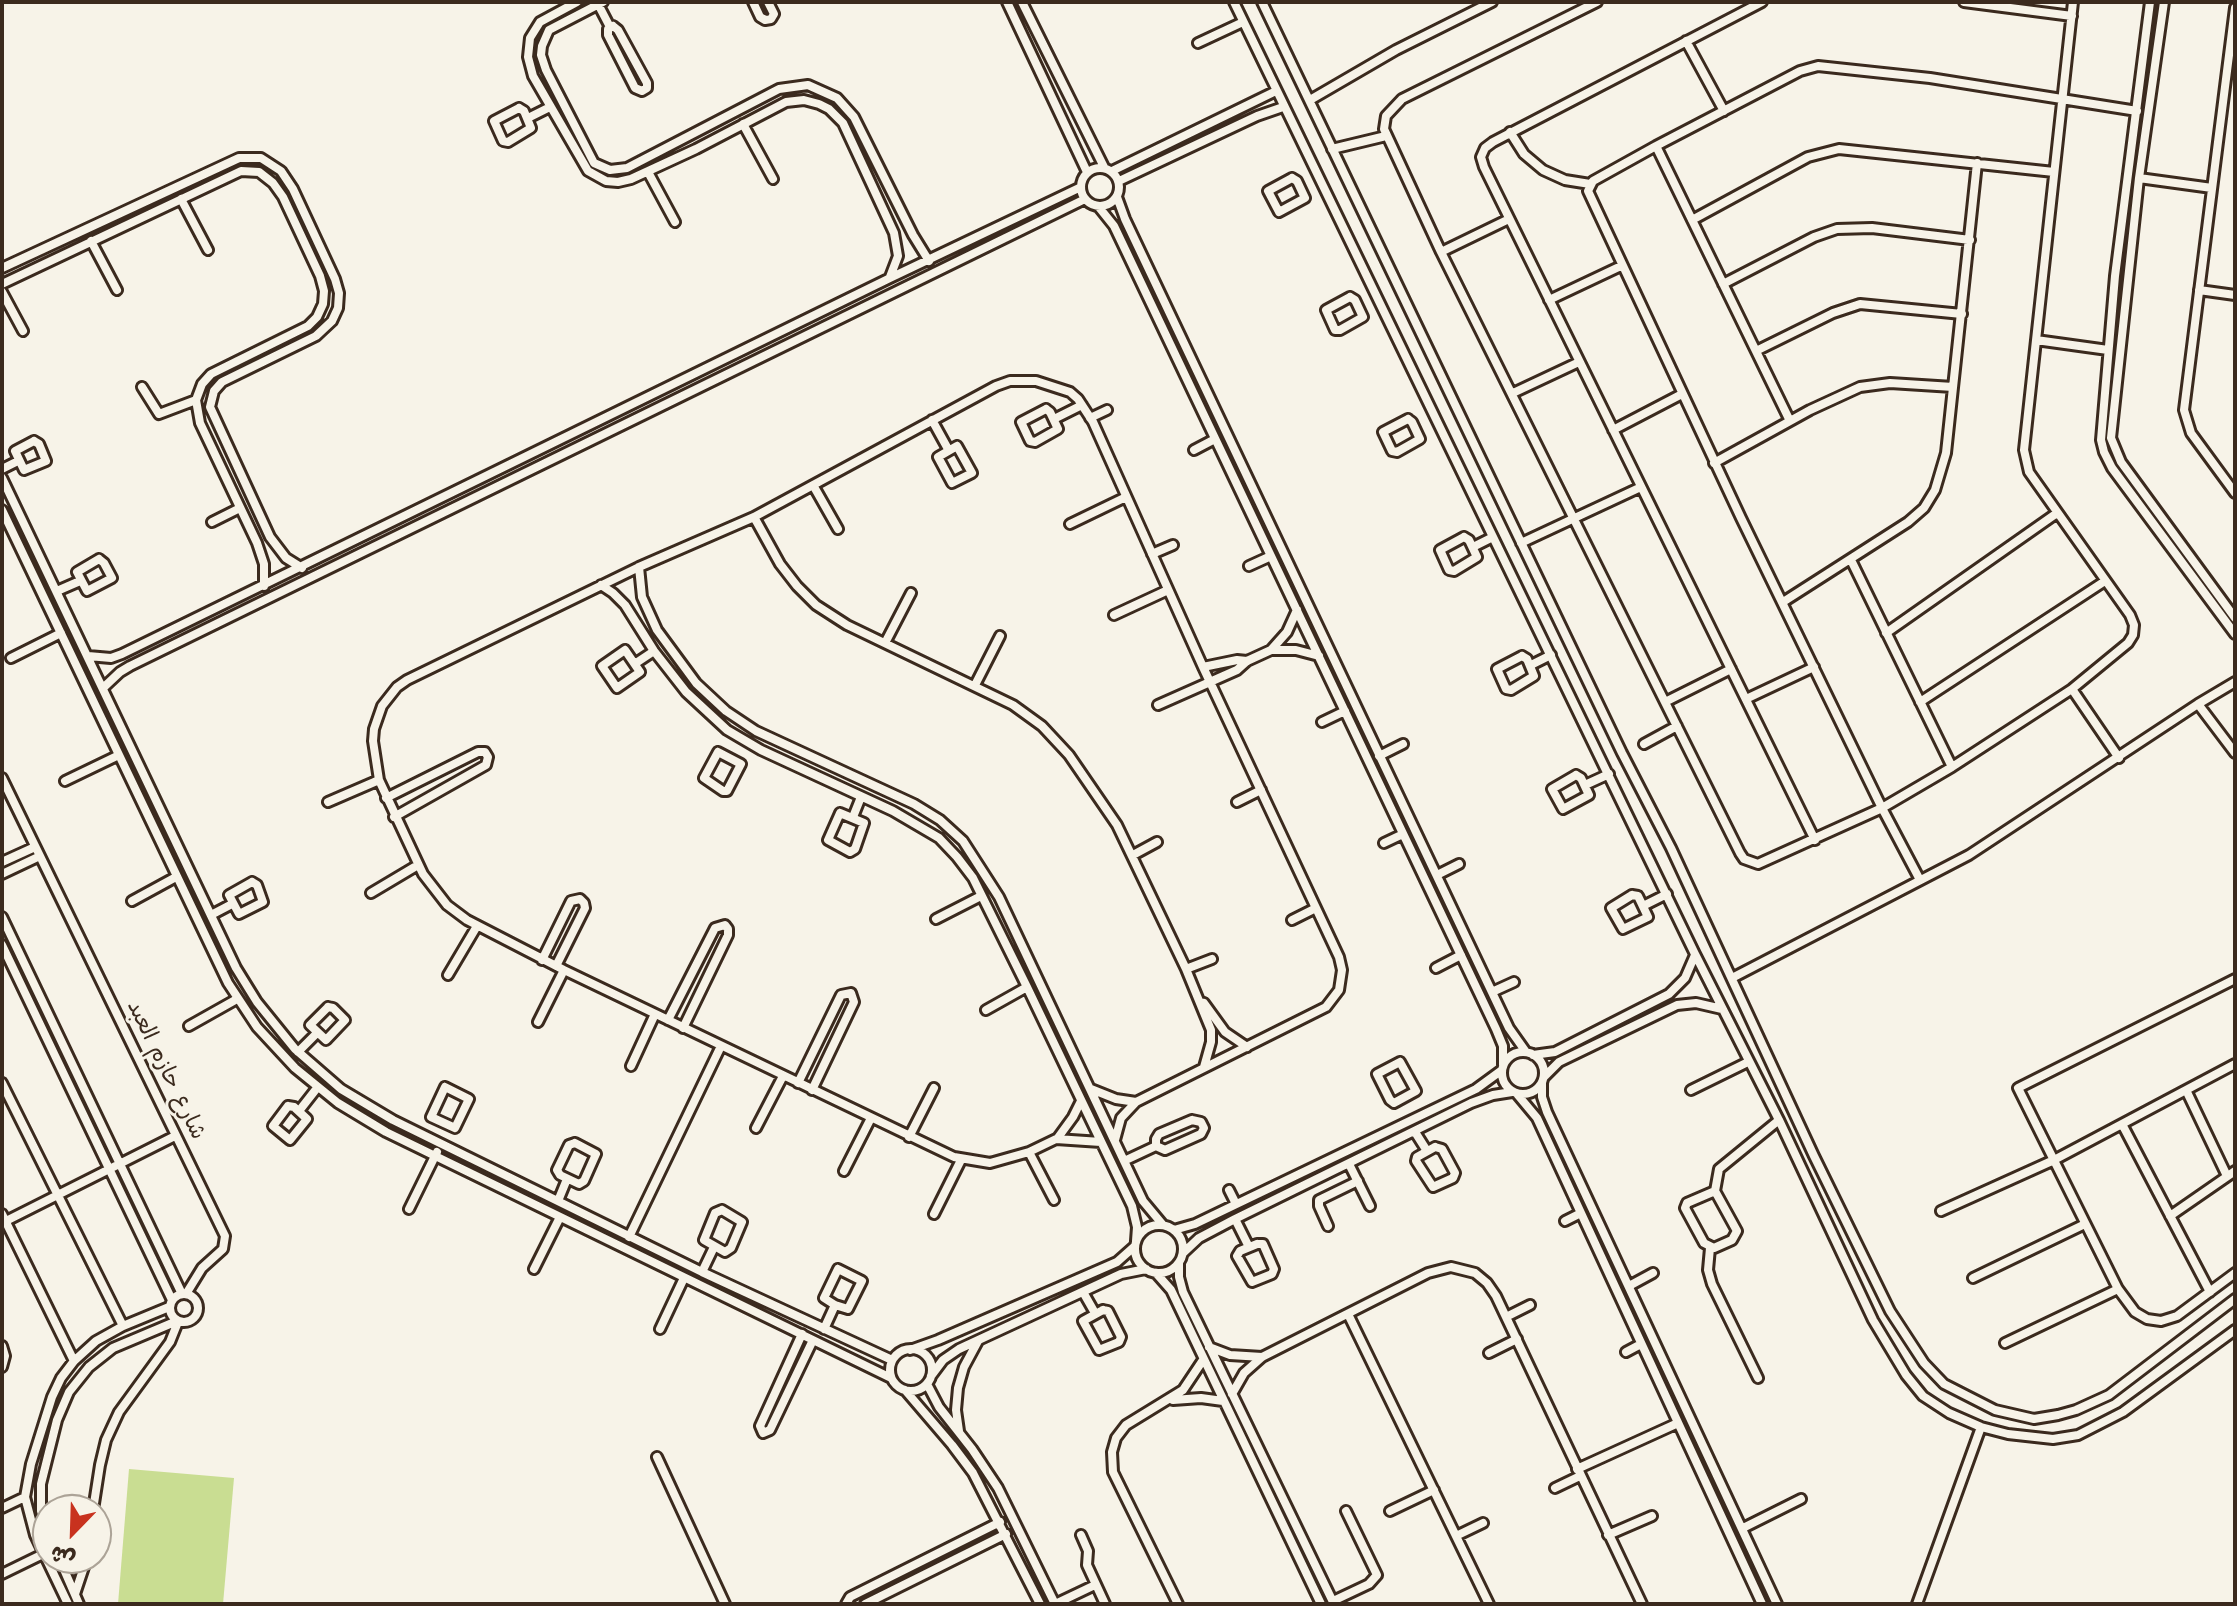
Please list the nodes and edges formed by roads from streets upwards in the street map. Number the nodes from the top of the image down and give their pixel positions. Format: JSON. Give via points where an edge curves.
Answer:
{"nodes":[{"id":1,"x":577,"y":2,"type":"edge"},
{"id":2,"x":753,"y":2,"type":"edge"},
{"id":3,"x":768,"y":2,"type":"edge"},
{"id":4,"x":1007,"y":2,"type":"edge"},
{"id":5,"x":1022,"y":2,"type":"edge"},
{"id":6,"x":1234,"y":2,"type":"edge"},
{"id":7,"x":1262,"y":2,"type":"edge"},
{"id":8,"x":1492,"y":2,"type":"edge"},
{"id":9,"x":1597,"y":2,"type":"edge"},
{"id":10,"x":1762,"y":2,"type":"edge"},
{"id":11,"x":1964,"y":2,"type":"edge"},
{"id":12,"x":2073,"y":2,"type":"edge"},
{"id":13,"x":2150,"y":2,"type":"edge"},
{"id":14,"x":2164,"y":2,"type":"edge"},
{"id":15,"x":600,"y":3,"type":"edge"},
{"id":16,"x":1747,"y":5,"type":"edge"},
{"id":17,"x":2235,"y":8,"type":"edge"},
{"id":18,"x":2072,"y":16,"type":"junction"},
{"id":19,"x":1029,"y":17,"type":"junction"},
{"id":20,"x":1243,"y":22,"type":"junction"},
{"id":21,"x":1017,"y":23,"type":"junction"},
{"id":22,"x":610,"y":27,"type":"junction"},
{"id":23,"x":1686,"y":41,"type":"junction"},
{"id":24,"x":1198,"y":43,"type":"dead end"},
{"id":25,"x":632,"y":57,"type":"junction"},
{"id":26,"x":622,"y":62,"type":"junction"},
{"id":27,"x":546,"y":70,"type":"junction"},
{"id":28,"x":533,"y":76,"type":"junction"},
{"id":29,"x":1276,"y":91,"type":"junction"},
{"id":30,"x":2063,"y":97,"type":"junction"},
{"id":31,"x":1310,"y":100,"type":"junction"},
{"id":32,"x":1252,"y":102,"type":"junction"},
{"id":33,"x":550,"y":107,"type":"junction"},
{"id":34,"x":1283,"y":107,"type":"junction"},
{"id":35,"x":1724,"y":111,"type":"junction"},
{"id":36,"x":2137,"y":111,"type":"junction"},
{"id":37,"x":1257,"y":116,"type":"junction"},
{"id":38,"x":528,"y":118,"type":"junction"},
{"id":39,"x":743,"y":124,"type":"junction"},
{"id":40,"x":1510,"y":132,"type":"junction"},
{"id":41,"x":688,"y":136,"type":"junction"},
{"id":42,"x":1386,"y":136,"type":"junction"},
{"id":43,"x":1656,"y":146,"type":"junction"},
{"id":44,"x":696,"y":149,"type":"junction"},
{"id":45,"x":1332,"y":149,"type":"junction"},
{"id":46,"x":1977,"y":163,"type":"junction"},
{"id":47,"x":1108,"y":169,"type":"junction"},
{"id":48,"x":648,"y":172,"type":"junction"},
{"id":49,"x":1087,"y":172,"type":"junction"},
{"id":50,"x":2054,"y":172,"type":"junction"},
{"id":51,"x":1319,"y":178,"type":"junction"},
{"id":52,"x":2139,"y":178,"type":"junction"},
{"id":53,"x":773,"y":179,"type":"dead end"},
{"id":54,"x":1119,"y":181,"type":"junction"},
{"id":55,"x":1590,"y":184,"type":"junction"},
{"id":56,"x":1081,"y":187,"type":"junction"},
{"id":57,"x":1301,"y":188,"type":"junction"},
{"id":58,"x":2212,"y":188,"type":"junction"},
{"id":59,"x":1117,"y":197,"type":"junction"},
{"id":60,"x":181,"y":199,"type":"junction"},
{"id":61,"x":1085,"y":199,"type":"junction"},
{"id":62,"x":1098,"y":206,"type":"junction"},
{"id":63,"x":1509,"y":219,"type":"junction"},
{"id":64,"x":1692,"y":220,"type":"junction"},
{"id":65,"x":675,"y":222,"type":"dead end"},
{"id":66,"x":1970,"y":240,"type":"junction"},
{"id":67,"x":91,"y":241,"type":"junction"},
{"id":68,"x":208,"y":250,"type":"dead end"},
{"id":69,"x":1441,"y":252,"type":"junction"},
{"id":70,"x":29,"y":254,"type":"junction"},
{"id":71,"x":929,"y":261,"type":"junction"},
{"id":72,"x":1621,"y":266,"type":"junction"},
{"id":73,"x":37,"y":267,"type":"junction"},
{"id":74,"x":2,"y":268,"type":"edge"},
{"id":75,"x":2115,"y":276,"type":"junction"},
{"id":76,"x":2128,"y":276,"type":"junction"},
{"id":77,"x":890,"y":278,"type":"junction"},
{"id":78,"x":2,"y":284,"type":"edge"},
{"id":79,"x":1723,"y":284,"type":"junction"},
{"id":80,"x":117,"y":290,"type":"dead end"},
{"id":81,"x":2199,"y":290,"type":"junction"},
{"id":82,"x":2,"y":292,"type":"edge"},
{"id":83,"x":2235,"y":295,"type":"edge"},
{"id":84,"x":1376,"y":298,"type":"junction"},
{"id":85,"x":1549,"y":300,"type":"junction"},
{"id":86,"x":1358,"y":307,"type":"junction"},
{"id":87,"x":1962,"y":314,"type":"junction"},
{"id":88,"x":23,"y":331,"type":"dead end"},
{"id":89,"x":2036,"y":340,"type":"junction"},
{"id":90,"x":2108,"y":350,"type":"junction"},
{"id":91,"x":1756,"y":351,"type":"junction"},
{"id":92,"x":1579,"y":362,"type":"junction"},
{"id":93,"x":142,"y":387,"type":"dead end"},
{"id":94,"x":1953,"y":387,"type":"junction"},
{"id":95,"x":1513,"y":393,"type":"junction"},
{"id":96,"x":1682,"y":394,"type":"junction"},
{"id":97,"x":196,"y":400,"type":"junction"},
{"id":98,"x":1082,"y":405,"type":"junction"},
{"id":99,"x":1107,"y":410,"type":"dead end"},
{"id":100,"x":1090,"y":418,"type":"junction"},
{"id":101,"x":1054,"y":419,"type":"junction"},
{"id":102,"x":1435,"y":419,"type":"junction"},
{"id":103,"x":932,"y":420,"type":"junction"},
{"id":104,"x":1790,"y":421,"type":"junction"},
{"id":105,"x":1416,"y":428,"type":"junction"},
{"id":106,"x":1613,"y":430,"type":"junction"},
{"id":107,"x":1215,"y":439,"type":"junction"},
{"id":108,"x":948,"y":449,"type":"junction"},
{"id":109,"x":1194,"y":450,"type":"dead end"},
{"id":110,"x":18,"y":461,"type":"dead end"},
{"id":111,"x":1714,"y":463,"type":"junction"},
{"id":112,"x":2,"y":469,"type":"edge"},
{"id":113,"x":2,"y":478,"type":"edge"},
{"id":114,"x":1248,"y":479,"type":"junction"},
{"id":115,"x":1237,"y":484,"type":"junction"},
{"id":116,"x":813,"y":485,"type":"junction"},
{"id":117,"x":1641,"y":487,"type":"junction"},
{"id":118,"x":2235,"y":493,"type":"edge"},
{"id":119,"x":1126,"y":497,"type":"junction"},
{"id":120,"x":240,"y":508,"type":"junction"},
{"id":121,"x":2,"y":510,"type":"edge"},
{"id":122,"x":2057,"y":513,"type":"junction"},
{"id":123,"x":754,"y":517,"type":"junction"},
{"id":124,"x":1574,"y":518,"type":"junction"},
{"id":125,"x":212,"y":522,"type":"dead end"},
{"id":126,"x":262,"y":522,"type":"junction"},
{"id":127,"x":1070,"y":524,"type":"dead end"},
{"id":128,"x":250,"y":528,"type":"junction"},
{"id":129,"x":838,"y":529,"type":"dead end"},
{"id":130,"x":1493,"y":537,"type":"junction"},
{"id":131,"x":1521,"y":543,"type":"junction"},
{"id":132,"x":1173,"y":545,"type":"dead end"},
{"id":133,"x":1473,"y":547,"type":"junction"},
{"id":134,"x":1152,"y":554,"type":"junction"},
{"id":135,"x":1271,"y":556,"type":"junction"},
{"id":136,"x":1851,"y":560,"type":"junction"},
{"id":137,"x":1249,"y":566,"type":"dead end"},
{"id":138,"x":639,"y":567,"type":"junction"},
{"id":139,"x":302,"y":568,"type":"junction"},
{"id":140,"x":80,"y":581,"type":"junction"},
{"id":141,"x":2105,"y":581,"type":"junction"},
{"id":142,"x":601,"y":585,"type":"junction"},
{"id":143,"x":264,"y":586,"type":"junction"},
{"id":144,"x":1168,"y":590,"type":"junction"},
{"id":145,"x":57,"y":591,"type":"junction"},
{"id":146,"x":911,"y":593,"type":"dead end"},
{"id":147,"x":1783,"y":602,"type":"junction"},
{"id":148,"x":1297,"y":610,"type":"junction"},
{"id":149,"x":204,"y":614,"type":"junction"},
{"id":150,"x":1114,"y":615,"type":"dead end"},
{"id":151,"x":2235,"y":618,"type":"edge"},
{"id":152,"x":211,"y":628,"type":"junction"},
{"id":153,"x":61,"y":633,"type":"junction"},
{"id":154,"x":1886,"y":633,"type":"junction"},
{"id":155,"x":2235,"y":634,"type":"edge"},
{"id":156,"x":1000,"y":636,"type":"dead end"},
{"id":157,"x":885,"y":643,"type":"junction"},
{"id":158,"x":1271,"y":650,"type":"junction"},
{"id":159,"x":654,"y":651,"type":"junction"},
{"id":160,"x":1551,"y":655,"type":"junction"},
{"id":161,"x":88,"y":656,"type":"junction"},
{"id":162,"x":1319,"y":656,"type":"junction"},
{"id":163,"x":11,"y":658,"type":"dead end"},
{"id":164,"x":1247,"y":661,"type":"junction"},
{"id":165,"x":636,"y":663,"type":"junction"},
{"id":166,"x":1531,"y":665,"type":"junction"},
{"id":167,"x":1203,"y":667,"type":"junction"},
{"id":168,"x":1814,"y":667,"type":"junction"},
{"id":169,"x":1731,"y":669,"type":"junction"},
{"id":170,"x":1210,"y":682,"type":"junction"},
{"id":171,"x":2235,"y":682,"type":"edge"},
{"id":172,"x":975,"y":685,"type":"junction"},
{"id":173,"x":103,"y":688,"type":"junction"},
{"id":174,"x":2072,"y":689,"type":"junction"},
{"id":175,"x":1746,"y":699,"type":"junction"},
{"id":176,"x":1665,"y":702,"type":"junction"},
{"id":177,"x":1920,"y":702,"type":"junction"},
{"id":178,"x":2198,"y":704,"type":"junction"},
{"id":179,"x":1158,"y":705,"type":"dead end"},
{"id":180,"x":1345,"y":711,"type":"junction"},
{"id":181,"x":1322,"y":722,"type":"dead end"},
{"id":182,"x":1677,"y":726,"type":"junction"},
{"id":183,"x":743,"y":741,"type":"junction"},
{"id":184,"x":1403,"y":744,"type":"dead end"},
{"id":185,"x":1644,"y":744,"type":"dead end"},
{"id":186,"x":2235,"y":753,"type":"edge"},
{"id":187,"x":119,"y":755,"type":"junction"},
{"id":188,"x":1379,"y":756,"type":"junction"},
{"id":189,"x":733,"y":758,"type":"junction"},
{"id":190,"x":2119,"y":758,"type":"junction"},
{"id":191,"x":834,"y":766,"type":"junction"},
{"id":192,"x":1952,"y":767,"type":"junction"},
{"id":193,"x":1609,"y":774,"type":"junction"},
{"id":194,"x":2,"y":778,"type":"edge"},
{"id":195,"x":379,"y":780,"type":"junction"},
{"id":196,"x":65,"y":781,"type":"dead end"},
{"id":197,"x":827,"y":781,"type":"junction"},
{"id":198,"x":1585,"y":785,"type":"junction"},
{"id":199,"x":1261,"y":790,"type":"junction"},
{"id":200,"x":1397,"y":793,"type":"junction"},
{"id":201,"x":861,"y":797,"type":"junction"},
{"id":202,"x":386,"y":798,"type":"junction"},
{"id":203,"x":1386,"y":798,"type":"junction"},
{"id":204,"x":328,"y":802,"type":"dead end"},
{"id":205,"x":1237,"y":802,"type":"dead end"},
{"id":206,"x":1882,"y":808,"type":"junction"},
{"id":207,"x":394,"y":817,"type":"junction"},
{"id":208,"x":853,"y":817,"type":"junction"},
{"id":209,"x":166,"y":820,"type":"junction"},
{"id":210,"x":152,"y":827,"type":"junction"},
{"id":211,"x":1403,"y":834,"type":"junction"},
{"id":212,"x":1815,"y":840,"type":"junction"},
{"id":213,"x":1157,"y":842,"type":"dead end"},
{"id":214,"x":1384,"y":843,"type":"dead end"},
{"id":215,"x":37,"y":851,"type":"junction"},
{"id":216,"x":1133,"y":855,"type":"junction"},
{"id":217,"x":2,"y":862,"type":"edge"},
{"id":218,"x":1459,"y":864,"type":"dead end"},
{"id":219,"x":418,"y":865,"type":"junction"},
{"id":220,"x":2,"y":874,"type":"edge"},
{"id":221,"x":1437,"y":875,"type":"junction"},
{"id":222,"x":176,"y":877,"type":"junction"},
{"id":223,"x":1920,"y":880,"type":"junction"},
{"id":224,"x":371,"y":893,"type":"dead end"},
{"id":225,"x":1667,"y":894,"type":"junction"},
{"id":226,"x":981,"y":896,"type":"junction"},
{"id":227,"x":132,"y":901,"type":"dead end"},
{"id":228,"x":232,"y":904,"type":"junction"},
{"id":229,"x":1643,"y":906,"type":"junction"},
{"id":230,"x":1316,"y":908,"type":"junction"},
{"id":231,"x":211,"y":915,"type":"junction"},
{"id":232,"x":2,"y":917,"type":"edge"},
{"id":233,"x":936,"y":919,"type":"dead end"},
{"id":234,"x":1292,"y":920,"type":"dead end"},
{"id":235,"x":477,"y":926,"type":"junction"},
{"id":236,"x":2,"y":945,"type":"edge"},
{"id":237,"x":702,"y":953,"type":"junction"},
{"id":238,"x":1695,"y":954,"type":"junction"},
{"id":239,"x":1461,"y":955,"type":"junction"},
{"id":240,"x":1212,"y":959,"type":"dead end"},
{"id":241,"x":542,"y":960,"type":"junction"},
{"id":242,"x":716,"y":960,"type":"junction"},
{"id":243,"x":560,"y":968,"type":"junction"},
{"id":244,"x":1436,"y":968,"type":"dead end"},
{"id":245,"x":1186,"y":969,"type":"junction"},
{"id":246,"x":448,"y":975,"type":"dead end"},
{"id":247,"x":1732,"y":978,"type":"junction"},
{"id":248,"x":2235,"y":979,"type":"edge"},
{"id":249,"x":1514,"y":982,"type":"dead end"},
{"id":250,"x":1027,"y":987,"type":"junction"},
{"id":251,"x":1492,"y":992,"type":"junction"},
{"id":252,"x":237,"y":999,"type":"junction"},
{"id":253,"x":1200,"y":1002,"type":"junction"},
{"id":254,"x":1722,"y":1009,"type":"junction"},
{"id":255,"x":986,"y":1010,"type":"dead end"},
{"id":256,"x":655,"y":1014,"type":"junction"},
{"id":257,"x":668,"y":1020,"type":"junction"},
{"id":258,"x":538,"y":1022,"type":"dead end"},
{"id":259,"x":827,"y":1022,"type":"junction"},
{"id":260,"x":189,"y":1026,"type":"dead end"},
{"id":261,"x":683,"y":1028,"type":"junction"},
{"id":262,"x":1509,"y":1028,"type":"junction"},
{"id":263,"x":842,"y":1029,"type":"junction"},
{"id":264,"x":317,"y":1033,"type":"dead end"},
{"id":265,"x":1499,"y":1033,"type":"junction"},
{"id":266,"x":721,"y":1046,"type":"junction"},
{"id":267,"x":1247,"y":1047,"type":"junction"},
{"id":268,"x":298,"y":1052,"type":"junction"},
{"id":269,"x":1530,"y":1054,"type":"junction"},
{"id":270,"x":1748,"y":1062,"type":"junction"},
{"id":271,"x":2235,"y":1064,"type":"edge"},
{"id":272,"x":631,"y":1066,"type":"dead end"},
{"id":273,"x":1204,"y":1067,"type":"junction"},
{"id":274,"x":1502,"y":1068,"type":"junction"},
{"id":275,"x":783,"y":1076,"type":"junction"},
{"id":276,"x":1543,"y":1080,"type":"junction"},
{"id":277,"x":2,"y":1083,"type":"edge"},
{"id":278,"x":798,"y":1083,"type":"junction"},
{"id":279,"x":317,"y":1088,"type":"junction"},
{"id":280,"x":934,"y":1088,"type":"dead end"},
{"id":281,"x":1089,"y":1088,"type":"junction"},
{"id":282,"x":812,"y":1090,"type":"junction"},
{"id":283,"x":1691,"y":1090,"type":"dead end"},
{"id":284,"x":2186,"y":1090,"type":"junction"},
{"id":285,"x":1514,"y":1093,"type":"junction"},
{"id":286,"x":1404,"y":1099,"type":"junction"},
{"id":287,"x":1081,"y":1101,"type":"junction"},
{"id":288,"x":1136,"y":1102,"type":"junction"},
{"id":289,"x":299,"y":1111,"type":"dead end"},
{"id":290,"x":871,"y":1118,"type":"junction"},
{"id":291,"x":1413,"y":1119,"type":"junction"},
{"id":292,"x":1779,"y":1120,"type":"junction"},
{"id":293,"x":442,"y":1124,"type":"junction"},
{"id":294,"x":2122,"y":1124,"type":"junction"},
{"id":295,"x":756,"y":1128,"type":"dead end"},
{"id":296,"x":1415,"y":1132,"type":"junction"},
{"id":297,"x":175,"y":1136,"type":"junction"},
{"id":298,"x":909,"y":1137,"type":"junction"},
{"id":299,"x":1056,"y":1139,"type":"junction"},
{"id":300,"x":1115,"y":1140,"type":"junction"},
{"id":301,"x":438,"y":1142,"type":"junction"},
{"id":302,"x":1101,"y":1142,"type":"junction"},
{"id":303,"x":1156,"y":1146,"type":"junction"},
{"id":304,"x":1427,"y":1151,"type":"junction"},
{"id":305,"x":1029,"y":1152,"type":"junction"},
{"id":306,"x":435,"y":1156,"type":"junction"},
{"id":307,"x":961,"y":1160,"type":"junction"},
{"id":308,"x":2054,"y":1160,"type":"junction"},
{"id":309,"x":1124,"y":1161,"type":"junction"},
{"id":310,"x":120,"y":1164,"type":"junction"},
{"id":311,"x":1349,"y":1164,"type":"junction"},
{"id":312,"x":109,"y":1169,"type":"junction"},
{"id":313,"x":844,"y":1171,"type":"dead end"},
{"id":314,"x":2231,"y":1174,"type":"edge"},
{"id":315,"x":567,"y":1179,"type":"junction"},
{"id":316,"x":1358,"y":1181,"type":"junction"},
{"id":317,"x":1229,"y":1190,"type":"dead end"},
{"id":318,"x":1715,"y":1191,"type":"junction"},
{"id":319,"x":56,"y":1196,"type":"junction"},
{"id":320,"x":1054,"y":1200,"type":"dead end"},
{"id":321,"x":558,"y":1201,"type":"junction"},
{"id":322,"x":1143,"y":1201,"type":"junction"},
{"id":323,"x":1236,"y":1204,"type":"junction"},
{"id":324,"x":1132,"y":1206,"type":"junction"},
{"id":325,"x":1370,"y":1206,"type":"dead end"},
{"id":326,"x":409,"y":1209,"type":"dead end"},
{"id":327,"x":1941,"y":1211,"type":"dead end"},
{"id":328,"x":1581,"y":1213,"type":"junction"},
{"id":329,"x":934,"y":1214,"type":"dead end"},
{"id":330,"x":2170,"y":1216,"type":"junction"},
{"id":331,"x":560,"y":1217,"type":"junction"},
{"id":332,"x":3,"y":1219,"type":"edge"},
{"id":333,"x":1235,"y":1219,"type":"junction"},
{"id":334,"x":1565,"y":1221,"type":"dead end"},
{"id":335,"x":2085,"y":1224,"type":"junction"},
{"id":336,"x":1163,"y":1225,"type":"junction"},
{"id":337,"x":1328,"y":1226,"type":"dead end"},
{"id":338,"x":1174,"y":1230,"type":"junction"},
{"id":339,"x":629,"y":1237,"type":"junction"},
{"id":340,"x":1135,"y":1244,"type":"junction"},
{"id":341,"x":714,"y":1247,"type":"junction"},
{"id":342,"x":1249,"y":1247,"type":"junction"},
{"id":343,"x":1710,"y":1248,"type":"junction"},
{"id":344,"x":1183,"y":1253,"type":"junction"},
{"id":345,"x":1179,"y":1263,"type":"junction"},
{"id":346,"x":534,"y":1269,"type":"dead end"},
{"id":347,"x":1146,"y":1269,"type":"junction"},
{"id":348,"x":702,"y":1272,"type":"junction"},
{"id":349,"x":1156,"y":1273,"type":"junction"},
{"id":350,"x":1653,"y":1273,"type":"dead end"},
{"id":351,"x":2235,"y":1273,"type":"edge"},
{"id":352,"x":684,"y":1278,"type":"junction"},
{"id":353,"x":1973,"y":1278,"type":"dead end"},
{"id":354,"x":1629,"y":1286,"type":"junction"},
{"id":355,"x":2118,"y":1289,"type":"junction"},
{"id":356,"x":1083,"y":1292,"type":"junction"},
{"id":357,"x":2210,"y":1292,"type":"junction"},
{"id":358,"x":184,"y":1294,"type":"junction"},
{"id":359,"x":1185,"y":1295,"type":"junction"},
{"id":360,"x":2235,"y":1299,"type":"edge"},
{"id":361,"x":1175,"y":1300,"type":"junction"},
{"id":362,"x":171,"y":1303,"type":"junction"},
{"id":363,"x":835,"y":1305,"type":"junction"},
{"id":364,"x":1530,"y":1305,"type":"dead end"},
{"id":365,"x":1095,"y":1313,"type":"junction"},
{"id":366,"x":1348,"y":1314,"type":"junction"},
{"id":367,"x":1506,"y":1317,"type":"junction"},
{"id":368,"x":178,"y":1322,"type":"junction"},
{"id":369,"x":123,"y":1326,"type":"junction"},
{"id":370,"x":660,"y":1329,"type":"dead end"},
{"id":371,"x":824,"y":1329,"type":"junction"},
{"id":372,"x":2235,"y":1330,"type":"edge"},
{"id":373,"x":802,"y":1334,"type":"junction"},
{"id":374,"x":979,"y":1339,"type":"junction"},
{"id":375,"x":1517,"y":1339,"type":"junction"},
{"id":376,"x":813,"y":1340,"type":"junction"},
{"id":377,"x":2005,"y":1343,"type":"dead end"},
{"id":378,"x":1641,"y":1344,"type":"junction"},
{"id":379,"x":1209,"y":1347,"type":"junction"},
{"id":380,"x":910,"y":1350,"type":"junction"},
{"id":381,"x":1626,"y":1352,"type":"dead end"},
{"id":382,"x":3,"y":1353,"type":"edge"},
{"id":383,"x":1489,"y":1353,"type":"dead end"},
{"id":384,"x":1262,"y":1357,"type":"junction"},
{"id":385,"x":892,"y":1360,"type":"junction"},
{"id":386,"x":1203,"y":1360,"type":"junction"},
{"id":387,"x":74,"y":1361,"type":"junction"},
{"id":388,"x":2,"y":1367,"type":"edge"},
{"id":389,"x":891,"y":1378,"type":"junction"},
{"id":390,"x":1758,"y":1378,"type":"dead end"},
{"id":391,"x":929,"y":1380,"type":"junction"},
{"id":392,"x":905,"y":1390,"type":"junction"},
{"id":393,"x":1232,"y":1394,"type":"junction"},
{"id":394,"x":1169,"y":1401,"type":"junction"},
{"id":395,"x":1223,"y":1401,"type":"junction"},
{"id":396,"x":771,"y":1403,"type":"junction"},
{"id":397,"x":781,"y":1408,"type":"junction"},
{"id":398,"x":1678,"y":1423,"type":"junction"},
{"id":399,"x":1981,"y":1427,"type":"junction"},
{"id":400,"x":959,"y":1431,"type":"junction"},
{"id":401,"x":657,"y":1457,"type":"dead end"},
{"id":402,"x":1578,"y":1473,"type":"junction"},
{"id":403,"x":1555,"y":1488,"type":"dead end"},
{"id":404,"x":1434,"y":1490,"type":"junction"},
{"id":405,"x":41,"y":1494,"type":"edge"},
{"id":406,"x":95,"y":1494,"type":"edge"},
{"id":407,"x":25,"y":1497,"type":"junction"},
{"id":408,"x":1801,"y":1499,"type":"dead end"},
{"id":409,"x":2,"y":1508,"type":"edge"},
{"id":410,"x":1346,"y":1511,"type":"dead end"},
{"id":411,"x":1390,"y":1511,"type":"dead end"},
{"id":412,"x":1652,"y":1516,"type":"dead end"},
{"id":413,"x":1000,"y":1522,"type":"junction"},
{"id":414,"x":1483,"y":1523,"type":"dead end"},
{"id":415,"x":32,"y":1526,"type":"edge"},
{"id":416,"x":1743,"y":1528,"type":"junction"},
{"id":417,"x":1006,"y":1534,"type":"junction"},
{"id":418,"x":1081,"y":1535,"type":"dead end"},
{"id":419,"x":1608,"y":1535,"type":"junction"},
{"id":420,"x":1456,"y":1536,"type":"junction"},
{"id":421,"x":1024,"y":1540,"type":"junction"},
{"id":422,"x":1012,"y":1546,"type":"junction"},
{"id":423,"x":1755,"y":1555,"type":"junction"},
{"id":424,"x":32,"y":1559,"type":"edge"},
{"id":425,"x":1742,"y":1561,"type":"junction"},
{"id":426,"x":2,"y":1574,"type":"edge"},
{"id":427,"x":53,"y":1574,"type":"edge"},
{"id":428,"x":66,"y":1574,"type":"edge"},
{"id":429,"x":82,"y":1574,"type":"edge"},
{"id":430,"x":883,"y":1580,"type":"junction"},
{"id":431,"x":1095,"y":1585,"type":"junction"},
{"id":432,"x":888,"y":1592,"type":"junction"},
{"id":433,"x":75,"y":1595,"type":"junction"},
{"id":434,"x":1334,"y":1602,"type":"edge"},
{"id":435,"x":68,"y":1604,"type":"edge"},
{"id":436,"x":79,"y":1604,"type":"edge"},
{"id":437,"x":725,"y":1604,"type":"edge"},
{"id":438,"x":846,"y":1604,"type":"edge"},
{"id":439,"x":865,"y":1604,"type":"edge"},
{"id":440,"x":1040,"y":1604,"type":"edge"},
{"id":441,"x":1055,"y":1604,"type":"edge"},
{"id":442,"x":1105,"y":1604,"type":"edge"},
{"id":443,"x":1178,"y":1604,"type":"edge"},
{"id":444,"x":1321,"y":1604,"type":"edge"},
{"id":445,"x":1489,"y":1604,"type":"edge"},
{"id":446,"x":1642,"y":1604,"type":"edge"},
{"id":447,"x":1762,"y":1604,"type":"edge"},
{"id":448,"x":1777,"y":1604,"type":"edge"},
{"id":449,"x":1917,"y":1604,"type":"edge"}],
"edges":[{"from":1,"to":28,"type":"street","via":[[534,30],[528,47]]},
{"from":2,"to":3,"type":"street","via":[[765,20],[774,14]]},
{"from":4,"to":21,"type":"street"},
{"from":5,"to":19,"type":"street"},
{"from":6,"to":20,"type":"street"},
{"from":7,"to":31,"type":"street"},
{"from":8,"to":31,"type":"street"},
{"from":9,"to":42,"type":"street","via":[[1402,99],[1386,116]]},
{"from":10,"to":16,"type":"street"},
{"from":11,"to":18,"type":"street"},
{"from":12,"to":18,"type":"street"},
{"from":13,"to":36,"type":"street"},
{"from":14,"to":52,"type":"street"},
{"from":15,"to":22,"type":"street"},
{"from":15,"to":27,"type":"street","via":[[549,30],[541,55]]},
{"from":16,"to":23,"type":"street"},
{"from":17,"to":58,"type":"street"},
{"from":18,"to":30,"type":"street"},
{"from":19,"to":21,"type":"street"},
{"from":19,"to":47,"type":"street"},
{"from":20,"to":24,"type":"street"},
{"from":20,"to":29,"type":"street"},
{"from":21,"to":49,"type":"street"},
{"from":22,"to":25,"type":"street","via":[[618,30]]},
{"from":22,"to":26,"type":"street","via":[[607,32]]},
{"from":23,"to":35,"type":"street"},
{"from":23,"to":40,"type":"street"},
{"from":25,"to":26,"type":"street"},
{"from":25,"to":26,"type":"street","via":[[647,83],[645,90],[637,90]]},
{"from":27,"to":28,"type":"street"},
{"from":27,"to":41,"type":"street","via":[[590,157],[601,168],[627,168]]},
{"from":28,"to":33,"type":"street"},
{"from":29,"to":32,"type":"street"},
{"from":29,"to":34,"type":"street"},
{"from":30,"to":35,"type":"street","via":[[1818,66]]},
{"from":30,"to":36,"type":"street"},
{"from":30,"to":50,"type":"street"},
{"from":31,"to":45,"type":"street"},
{"from":32,"to":37,"type":"street"},
{"from":32,"to":47,"type":"street"},
{"from":33,"to":38,"type":"street"},
{"from":33,"to":48,"type":"street","via":[[588,171],[618,182]]},
{"from":34,"to":37,"type":"street"},
{"from":34,"to":51,"type":"street"},
{"from":35,"to":43,"type":"street"},
{"from":36,"to":75,"type":"street"},
{"from":37,"to":54,"type":"street"},
{"from":38,"to":38,"type":"street","via":[[519,108],[495,120],[501,140],[508,142],[530,130]]},
{"from":39,"to":44,"type":"street"},
{"from":39,"to":53,"type":"street"},
{"from":39,"to":77,"type":"street","via":[[796,100],[819,104],[837,116],[894,233],[898,256]]},
{"from":40,"to":55,"type":"street","via":[[1543,170]]},
{"from":40,"to":63,"type":"street","via":[[1488,144],[1481,157]]},
{"from":41,"to":44,"type":"street"},
{"from":41,"to":71,"type":"street","via":[[779,89],[808,85],[824,90],[854,117]]},
{"from":42,"to":45,"type":"street"},
{"from":42,"to":69,"type":"street"},
{"from":43,"to":55,"type":"street"},
{"from":43,"to":64,"type":"street"},
{"from":44,"to":48,"type":"street"},
{"from":45,"to":131,"type":"street"},
{"from":46,"to":50,"type":"street"},
{"from":46,"to":64,"type":"street","via":[[1854,149],[1825,151]]},
{"from":46,"to":66,"type":"street"},
{"from":47,"to":49,"type":"street"},
{"from":47,"to":54,"type":"street"},
{"from":48,"to":65,"type":"street"},
{"from":49,"to":56,"type":"street"},
{"from":50,"to":89,"type":"street"},
{"from":51,"to":57,"type":"street"},
{"from":51,"to":84,"type":"street"},
{"from":52,"to":58,"type":"street"},
{"from":52,"to":76,"type":"street"},
{"from":54,"to":59,"type":"street"},
{"from":55,"to":72,"type":"street","via":[[1589,199]]},
{"from":56,"to":61,"type":"street"},
{"from":56,"to":71,"type":"street"},
{"from":57,"to":57,"type":"street","via":[[1292,178],[1267,194],[1282,212],[1304,200]]},
{"from":58,"to":81,"type":"street"},
{"from":59,"to":62,"type":"street"},
{"from":59,"to":114,"type":"street"},
{"from":60,"to":67,"type":"street"},
{"from":60,"to":68,"type":"street"},
{"from":60,"to":97,"type":"street","via":[[241,171],[267,178],[283,197],[324,291],[313,322],[216,371],[202,384]]},
{"from":61,"to":62,"type":"street"},
{"from":61,"to":152,"type":"street"},
{"from":62,"to":107,"type":"street","via":[[1114,226]]},
{"from":63,"to":69,"type":"street"},
{"from":63,"to":85,"type":"street"},
{"from":64,"to":79,"type":"street"},
{"from":66,"to":79,"type":"street","via":[[1837,229]]},
{"from":66,"to":87,"type":"street"},
{"from":67,"to":73,"type":"street"},
{"from":67,"to":80,"type":"street"},
{"from":69,"to":95,"type":"street"},
{"from":70,"to":73,"type":"street"},
{"from":70,"to":74,"type":"street"},
{"from":70,"to":126,"type":"street","via":[[239,158],[261,158],[281,171],[335,279],[339,301],[322,332],[227,379],[212,396],[212,413]]},
{"from":71,"to":77,"type":"street"},
{"from":72,"to":85,"type":"street"},
{"from":72,"to":96,"type":"street"},
{"from":73,"to":78,"type":"street"},
{"from":75,"to":76,"type":"street"},
{"from":75,"to":90,"type":"street"},
{"from":76,"to":151,"type":"street","via":[[2113,446]]},
{"from":77,"to":139,"type":"street"},
{"from":79,"to":91,"type":"street"},
{"from":81,"to":83,"type":"street"},
{"from":81,"to":118,"type":"street","via":[[2185,419]]},
{"from":82,"to":88,"type":"street"},
{"from":84,"to":86,"type":"street"},
{"from":84,"to":102,"type":"street"},
{"from":85,"to":92,"type":"street"},
{"from":86,"to":86,"type":"street","via":[[1350,297],[1325,313],[1338,331],[1362,319]]},
{"from":87,"to":91,"type":"street","via":[[1860,304]]},
{"from":87,"to":94,"type":"street"},
{"from":89,"to":90,"type":"street"},
{"from":89,"to":122,"type":"street","via":[[2025,461]]},
{"from":90,"to":155,"type":"street","via":[[2100,427],[2104,452]]},
{"from":91,"to":104,"type":"street"},
{"from":92,"to":95,"type":"street"},
{"from":92,"to":106,"type":"street"},
{"from":93,"to":97,"type":"street","via":[[159,414]]},
{"from":94,"to":104,"type":"street","via":[[1860,387]]},
{"from":94,"to":136,"type":"street","via":[[1946,453],[1935,490],[1908,522]]},
{"from":95,"to":124,"type":"street"},
{"from":96,"to":106,"type":"street"},
{"from":96,"to":111,"type":"street"},
{"from":97,"to":120,"type":"street","via":[[200,423]]},
{"from":98,"to":100,"type":"street"},
{"from":98,"to":101,"type":"street"},
{"from":98,"to":103,"type":"street","via":[[1059,387],[1024,380],[996,386]]},
{"from":99,"to":100,"type":"street"},
{"from":100,"to":119,"type":"street"},
{"from":101,"to":101,"type":"street","via":[[1046,409],[1021,425],[1034,442],[1057,430]]},
{"from":102,"to":105,"type":"street"},
{"from":102,"to":130,"type":"street"},
{"from":103,"to":108,"type":"street"},
{"from":103,"to":116,"type":"street"},
{"from":104,"to":111,"type":"street"},
{"from":105,"to":105,"type":"street","via":[[1408,419],[1383,435],[1397,452],[1419,441]]},
{"from":106,"to":117,"type":"street"},
{"from":107,"to":109,"type":"street"},
{"from":107,"to":115,"type":"street"},
{"from":108,"to":108,"type":"street","via":[[938,460],[954,483],[972,471],[960,447]]},
{"from":110,"to":112,"type":"street"},
{"from":111,"to":147,"type":"street"},
{"from":113,"to":145,"type":"street"},
{"from":114,"to":115,"type":"street"},
{"from":114,"to":188,"type":"street"},
{"from":115,"to":135,"type":"street"},
{"from":116,"to":123,"type":"street"},
{"from":116,"to":129,"type":"street"},
{"from":117,"to":124,"type":"street"},
{"from":117,"to":169,"type":"street"},
{"from":119,"to":127,"type":"street"},
{"from":119,"to":134,"type":"street"},
{"from":120,"to":125,"type":"street"},
{"from":120,"to":128,"type":"street"},
{"from":121,"to":153,"type":"street"},
{"from":122,"to":141,"type":"street"},
{"from":122,"to":154,"type":"street"},
{"from":123,"to":138,"type":"street"},
{"from":123,"to":157,"type":"street","via":[[780,564],[806,596],[836,619]]},
{"from":124,"to":131,"type":"street"},
{"from":124,"to":176,"type":"street"},
{"from":126,"to":128,"type":"street"},
{"from":126,"to":139,"type":"street","via":[[277,549]]},
{"from":128,"to":143,"type":"street","via":[[264,564]]},
{"from":130,"to":133,"type":"street"},
{"from":130,"to":160,"type":"street"},
{"from":131,"to":247,"type":"street"},
{"from":132,"to":134,"type":"street"},
{"from":133,"to":133,"type":"street","via":[[1464,537],[1440,553],[1454,571],[1476,559]]},
{"from":134,"to":144,"type":"street"},
{"from":135,"to":137,"type":"street"},
{"from":135,"to":148,"type":"street"},
{"from":136,"to":147,"type":"street"},
{"from":136,"to":154,"type":"street"},
{"from":138,"to":142,"type":"street"},
{"from":138,"to":191,"type":"street","via":[[644,605],[696,683],[745,725]]},
{"from":139,"to":143,"type":"street"},
{"from":140,"to":140,"type":"street","via":[[89,591],[112,578],[99,559],[78,570]]},
{"from":140,"to":145,"type":"street"},
{"from":141,"to":174,"type":"street","via":[[2130,615],[2133,635]]},
{"from":141,"to":177,"type":"street"},
{"from":142,"to":159,"type":"street","via":[[625,605]]},
{"from":142,"to":195,"type":"street","via":[[397,687],[382,706],[374,729]]},
{"from":143,"to":149,"type":"street"},
{"from":144,"to":150,"type":"street"},
{"from":144,"to":167,"type":"street"},
{"from":145,"to":161,"type":"street"},
{"from":146,"to":157,"type":"street"},
{"from":147,"to":168,"type":"street"},
{"from":148,"to":158,"type":"street"},
{"from":148,"to":162,"type":"street"},
{"from":149,"to":152,"type":"street"},
{"from":149,"to":161,"type":"street","via":[[111,658]]},
{"from":152,"to":173,"type":"street","via":[[120,672]]},
{"from":153,"to":163,"type":"street"},
{"from":153,"to":187,"type":"street"},
{"from":154,"to":177,"type":"street"},
{"from":156,"to":172,"type":"street"},
{"from":157,"to":172,"type":"street"},
{"from":158,"to":162,"type":"street"},
{"from":158,"to":164,"type":"street"},
{"from":159,"to":165,"type":"street"},
{"from":159,"to":183,"type":"street","via":[[707,714]]},
{"from":160,"to":166,"type":"street"},
{"from":160,"to":193,"type":"street"},
{"from":161,"to":173,"type":"street"},
{"from":162,"to":180,"type":"street"},
{"from":164,"to":167,"type":"street"},
{"from":164,"to":170,"type":"street"},
{"from":165,"to":165,"type":"street","via":[[622,650],[602,668],[618,688],[640,674]]},
{"from":166,"to":166,"type":"street","via":[[1522,656],[1497,673],[1510,690],[1533,678]]},
{"from":167,"to":170,"type":"street"},
{"from":168,"to":175,"type":"street"},
{"from":168,"to":206,"type":"street"},
{"from":169,"to":175,"type":"street"},
{"from":169,"to":176,"type":"street"},
{"from":170,"to":179,"type":"street"},
{"from":170,"to":199,"type":"street"},
{"from":171,"to":178,"type":"street"},
{"from":172,"to":216,"type":"street","via":[[1028,715],[1062,747],[1107,807]]},
{"from":173,"to":209,"type":"street"},
{"from":174,"to":190,"type":"street"},
{"from":174,"to":192,"type":"street"},
{"from":175,"to":212,"type":"street"},
{"from":176,"to":182,"type":"street"},
{"from":177,"to":192,"type":"street"},
{"from":178,"to":186,"type":"street"},
{"from":178,"to":190,"type":"street"},
{"from":180,"to":181,"type":"street"},
{"from":180,"to":203,"type":"street"},
{"from":182,"to":185,"type":"street"},
{"from":182,"to":212,"type":"street","via":[[1744,859],[1758,864]]},
{"from":183,"to":189,"type":"street"},
{"from":183,"to":197,"type":"street"},
{"from":184,"to":188,"type":"street"},
{"from":187,"to":196,"type":"street"},
{"from":187,"to":210,"type":"street"},
{"from":188,"to":200,"type":"street"},
{"from":189,"to":189,"type":"street","via":[[716,753],[705,781],[729,790],[741,766]]},
{"from":190,"to":223,"type":"street","via":[[1999,837]]},
{"from":191,"to":197,"type":"street"},
{"from":191,"to":281,"type":"street","via":[[927,811],[963,841],[999,897]]},
{"from":192,"to":206,"type":"street"},
{"from":193,"to":198,"type":"street"},
{"from":193,"to":225,"type":"street"},
{"from":194,"to":215,"type":"street","name":"شارع حازم العبد"},
{"from":195,"to":202,"type":"street"},
{"from":195,"to":204,"type":"street"},
{"from":197,"to":201,"type":"street"},
{"from":198,"to":198,"type":"street","via":[[1588,797],[1567,809],[1560,807],[1552,791],[1576,775]]},
{"from":199,"to":205,"type":"street"},
{"from":199,"to":230,"type":"street"},
{"from":200,"to":203,"type":"street"},
{"from":200,"to":221,"type":"street"},
{"from":201,"to":208,"type":"street"},
{"from":201,"to":226,"type":"street","via":[[939,838],[965,867]]},
{"from":202,"to":207,"type":"street"},
{"from":202,"to":207,"type":"street","via":[[478,752],[488,757],[486,765]]},
{"from":203,"to":211,"type":"street"},
{"from":206,"to":212,"type":"street"},
{"from":206,"to":223,"type":"street"},
{"from":207,"to":219,"type":"street"},
{"from":208,"to":208,"type":"street","via":[[838,814],[828,838],[848,852],[855,849],[864,825]]},
{"from":209,"to":210,"type":"street"},
{"from":209,"to":231,"type":"street"},
{"from":210,"to":222,"type":"street"},
{"from":211,"to":214,"type":"street"},
{"from":211,"to":239,"type":"street"},
{"from":213,"to":216,"type":"street"},
{"from":215,"to":217,"type":"street"},
{"from":215,"to":220,"type":"street"},
{"from":215,"to":297,"type":"street","name":"شارع حازم العبد"},
{"from":216,"to":245,"type":"street"},
{"from":218,"to":221,"type":"street"},
{"from":219,"to":224,"type":"street"},
{"from":219,"to":235,"type":"street","via":[[447,905]]},
{"from":221,"to":251,"type":"street"},
{"from":222,"to":227,"type":"street"},
{"from":222,"to":252,"type":"street"},
{"from":223,"to":247,"type":"street"},
{"from":225,"to":229,"type":"street"},
{"from":225,"to":238,"type":"street"},
{"from":226,"to":233,"type":"street"},
{"from":226,"to":250,"type":"street"},
{"from":228,"to":228,"type":"street","via":[[241,914],[262,904],[256,883],[230,893]]},
{"from":228,"to":231,"type":"street"},
{"from":229,"to":229,"type":"street","via":[[1647,918],[1625,929],[1611,908],[1634,895]]},
{"from":230,"to":234,"type":"street"},
{"from":230,"to":267,"type":"street","via":[[1341,963],[1339,990],[1326,1007]]},
{"from":231,"to":268,"type":"street","via":[[257,1002]]},
{"from":232,"to":310,"type":"street"},
{"from":235,"to":241,"type":"street"},
{"from":235,"to":246,"type":"street"},
{"from":236,"to":312,"type":"street"},
{"from":237,"to":242,"type":"street"},
{"from":237,"to":242,"type":"street","via":[[715,928],[725,925],[728,935]]},
{"from":237,"to":257,"type":"street"},
{"from":238,"to":254,"type":"street"},
{"from":238,"to":269,"type":"street","via":[[1685,978],[1669,994],[1555,1052]]},
{"from":239,"to":244,"type":"street"},
{"from":239,"to":265,"type":"street"},
{"from":240,"to":245,"type":"street"},
{"from":241,"to":243,"type":"street"},
{"from":241,"to":243,"type":"street","via":[[571,901],[580,899],[585,908]]},
{"from":242,"to":261,"type":"street"},
{"from":243,"to":256,"type":"street"},
{"from":243,"to":258,"type":"street"},
{"from":245,"to":253,"type":"street"},
{"from":247,"to":360,"type":"street","via":[[1890,1311],[1944,1384],[2020,1418],[2076,1410],[2109,1395]]},
{"from":248,"to":308,"type":"street","via":[[2018,1088]]},
{"from":249,"to":251,"type":"street"},
{"from":250,"to":255,"type":"street"},
{"from":250,"to":287,"type":"street"},
{"from":251,"to":262,"type":"street"},
{"from":252,"to":260,"type":"street"},
{"from":252,"to":279,"type":"street","via":[[269,1042]]},
{"from":253,"to":267,"type":"street","via":[[1225,1032]]},
{"from":253,"to":273,"type":"street","via":[[1212,1035]]},
{"from":254,"to":270,"type":"street"},
{"from":254,"to":276,"type":"street","via":[[1705,1003],[1677,1005],[1559,1062]]},
{"from":256,"to":257,"type":"street"},
{"from":256,"to":272,"type":"street"},
{"from":257,"to":261,"type":"street"},
{"from":259,"to":263,"type":"street"},
{"from":259,"to":263,"type":"street","via":[[841,995],[851,993],[854,1002]]},
{"from":259,"to":278,"type":"street"},
{"from":261,"to":266,"type":"street"},
{"from":262,"to":265,"type":"street"},
{"from":262,"to":269,"type":"street"},
{"from":263,"to":282,"type":"street"},
{"from":264,"to":268,"type":"street"},
{"from":265,"to":274,"type":"street"},
{"from":266,"to":275,"type":"street"},
{"from":266,"to":339,"type":"street"},
{"from":267,"to":273,"type":"street"},
{"from":268,"to":301,"type":"street","via":[[358,1100]]},
{"from":269,"to":274,"type":"street","via":[[1514,1054]]},
{"from":269,"to":276,"type":"street","via":[[1543,1067]]},
{"from":270,"to":283,"type":"street"},
{"from":270,"to":292,"type":"street"},
{"from":271,"to":284,"type":"street"},
{"from":273,"to":288,"type":"street"},
{"from":274,"to":285,"type":"street","via":[[1503,1080]]},
{"from":274,"to":291,"type":"street","via":[[1476,1089]]},
{"from":275,"to":278,"type":"street"},
{"from":275,"to":295,"type":"street"},
{"from":276,"to":285,"type":"street","via":[[1532,1093]]},
{"from":276,"to":354,"type":"street","via":[[1547,1112]]},
{"from":277,"to":319,"type":"street"},
{"from":278,"to":282,"type":"street"},
{"from":279,"to":289,"type":"street"},
{"from":279,"to":306,"type":"street","via":[[369,1123]]},
{"from":280,"to":298,"type":"street"},
{"from":281,"to":288,"type":"street"},
{"from":281,"to":300,"type":"street"},
{"from":282,"to":290,"type":"street"},
{"from":284,"to":294,"type":"street"},
{"from":284,"to":314,"type":"street"},
{"from":285,"to":296,"type":"street","via":[[1482,1098]]},
{"from":285,"to":328,"type":"street","via":[[1537,1118]]},
{"from":286,"to":286,"type":"street","via":[[1416,1089],[1398,1062],[1376,1077],[1392,1103]]},
{"from":286,"to":291,"type":"street"},
{"from":287,"to":299,"type":"street"},
{"from":287,"to":302,"type":"street"},
{"from":288,"to":300,"type":"street","via":[[1121,1118]]},
{"from":290,"to":298,"type":"street"},
{"from":290,"to":313,"type":"street"},
{"from":291,"to":323,"type":"street"},
{"from":292,"to":318,"type":"street","via":[[1720,1168]]},
{"from":292,"to":399,"type":"street","via":[[1890,1352],[1923,1396]]},
{"from":293,"to":293,"type":"street","via":[[457,1127],[469,1097],[443,1088],[431,1115]]},
{"from":293,"to":301,"type":"street"},
{"from":294,"to":308,"type":"street"},
{"from":294,"to":330,"type":"street"},
{"from":296,"to":304,"type":"street"},
{"from":296,"to":311,"type":"street"},
{"from":297,"to":310,"type":"street"},
{"from":297,"to":358,"type":"street","name":"شارع حازم العبد","via":[[226,1243]]},
{"from":298,"to":307,"type":"street"},
{"from":299,"to":302,"type":"street"},
{"from":299,"to":305,"type":"street"},
{"from":300,"to":309,"type":"street"},
{"from":301,"to":306,"type":"street"},
{"from":301,"to":321,"type":"street"},
{"from":302,"to":324,"type":"street"},
{"from":303,"to":303,"type":"street","via":[[1165,1150],[1199,1135],[1203,1124],[1195,1119],[1159,1134]]},
{"from":303,"to":309,"type":"street"},
{"from":304,"to":304,"type":"street","via":[[1416,1161],[1430,1186],[1454,1177],[1441,1148]]},
{"from":305,"to":307,"type":"street","via":[[990,1163]]},
{"from":305,"to":320,"type":"street"},
{"from":306,"to":326,"type":"street"},
{"from":306,"to":331,"type":"street"},
{"from":307,"to":329,"type":"street"},
{"from":308,"to":327,"type":"street"},
{"from":308,"to":335,"type":"street"},
{"from":309,"to":322,"type":"street"},
{"from":310,"to":312,"type":"street"},
{"from":310,"to":358,"type":"street"},
{"from":311,"to":316,"type":"street"},
{"from":311,"to":333,"type":"street"},
{"from":312,"to":319,"type":"street"},
{"from":312,"to":362,"type":"street"},
{"from":314,"to":330,"type":"street"},
{"from":315,"to":315,"type":"street","via":[[583,1182],[595,1153],[570,1144],[557,1170]]},
{"from":315,"to":321,"type":"street"},
{"from":316,"to":325,"type":"street"},
{"from":316,"to":337,"type":"street","via":[[1319,1200]]},
{"from":317,"to":323,"type":"street"},
{"from":318,"to":343,"type":"street","via":[[1737,1231],[1732,1240]]},
{"from":318,"to":343,"type":"street","via":[[1685,1205]]},
{"from":319,"to":332,"type":"street"},
{"from":319,"to":369,"type":"street"},
{"from":321,"to":339,"type":"street"},
{"from":322,"to":324,"type":"street"},
{"from":322,"to":336,"type":"street"},
{"from":323,"to":338,"type":"street"},
{"from":324,"to":340,"type":"street"},
{"from":328,"to":334,"type":"street"},
{"from":328,"to":378,"type":"street"},
{"from":330,"to":357,"type":"street"},
{"from":331,"to":346,"type":"street"},
{"from":331,"to":352,"type":"street"},
{"from":332,"to":387,"type":"street"},
{"from":333,"to":342,"type":"street"},
{"from":333,"to":344,"type":"street"},
{"from":335,"to":353,"type":"street"},
{"from":335,"to":355,"type":"street"},
{"from":336,"to":338,"type":"street"},
{"from":336,"to":340,"type":"street","via":[[1147,1228]]},
{"from":338,"to":344,"type":"street"},
{"from":339,"to":348,"type":"street"},
{"from":340,"to":347,"type":"street","via":[[1138,1262]]},
{"from":340,"to":380,"type":"street","via":[[1117,1262]]},
{"from":341,"to":341,"type":"street","via":[[729,1250],[741,1221],[722,1210],[703,1238]]},
{"from":341,"to":348,"type":"street"},
{"from":342,"to":342,"type":"street","via":[[1237,1256],[1249,1280],[1272,1274],[1263,1244]]},
{"from":343,"to":390,"type":"street","via":[[1712,1284]]},
{"from":344,"to":345,"type":"street"},
{"from":345,"to":349,"type":"street"},
{"from":345,"to":359,"type":"street"},
{"from":347,"to":349,"type":"street"},
{"from":347,"to":356,"type":"street"},
{"from":348,"to":371,"type":"street"},
{"from":349,"to":361,"type":"street"},
{"from":350,"to":354,"type":"street"},
{"from":351,"to":357,"type":"street"},
{"from":352,"to":370,"type":"street"},
{"from":352,"to":373,"type":"street"},
{"from":354,"to":416,"type":"street"},
{"from":355,"to":357,"type":"street","via":[[2135,1312],[2161,1321]]},
{"from":355,"to":377,"type":"street"},
{"from":356,"to":365,"type":"street"},
{"from":356,"to":374,"type":"street"},
{"from":358,"to":362,"type":"street"},
{"from":358,"to":368,"type":"street","via":[[197,1302],[198,1311],[193,1320]]},
{"from":359,"to":361,"type":"street"},
{"from":359,"to":379,"type":"street"},
{"from":361,"to":386,"type":"street"},
{"from":362,"to":368,"type":"street"},
{"from":362,"to":369,"type":"street"},
{"from":363,"to":363,"type":"street","via":[[850,1308],[862,1279],[836,1270],[824,1296]]},
{"from":363,"to":371,"type":"street"},
{"from":364,"to":367,"type":"street"},
{"from":365,"to":365,"type":"street","via":[[1082,1323],[1096,1348],[1119,1342],[1121,1335],[1108,1311]]},
{"from":366,"to":367,"type":"street","via":[[1428,1273],[1451,1267],[1475,1273],[1487,1283]]},
{"from":366,"to":384,"type":"street"},
{"from":366,"to":404,"type":"street"},
{"from":367,"to":375,"type":"street"},
{"from":368,"to":405,"type":"street","via":[[113,1348],[69,1392],[57,1420]]},
{"from":368,"to":406,"type":"street","via":[[170,1342],[119,1412],[106,1440]]},
{"from":369,"to":387,"type":"street"},
{"from":371,"to":385,"type":"street"},
{"from":372,"to":399,"type":"street","via":[[2123,1412],[2078,1435],[2053,1439]]},
{"from":373,"to":376,"type":"street"},
{"from":373,"to":396,"type":"street"},
{"from":374,"to":391,"type":"street","via":[[951,1354]]},
{"from":374,"to":400,"type":"street","via":[[958,1388]]},
{"from":375,"to":383,"type":"street"},
{"from":375,"to":402,"type":"street"},
{"from":376,"to":389,"type":"street"},
{"from":376,"to":397,"type":"street"},
{"from":378,"to":381,"type":"street"},
{"from":378,"to":398,"type":"street"},
{"from":379,"to":384,"type":"street"},
{"from":379,"to":393,"type":"street"},
{"from":380,"to":385,"type":"street"},
{"from":380,"to":391,"type":"street","via":[[927,1357]]},
{"from":382,"to":388,"type":"street"},
{"from":384,"to":393,"type":"street"},
{"from":385,"to":389,"type":"street"},
{"from":386,"to":394,"type":"street","via":[[1190,1383]]},
{"from":386,"to":395,"type":"street"},
{"from":387,"to":407,"type":"street","via":[[52,1397]]},
{"from":389,"to":392,"type":"street"},
{"from":391,"to":392,"type":"street","via":[[914,1391]]},
{"from":391,"to":400,"type":"street","via":[[939,1407]]},
{"from":392,"to":413,"type":"street","via":[[963,1458]]},
{"from":393,"to":434,"type":"street"},
{"from":394,"to":395,"type":"street"},
{"from":394,"to":443,"type":"street","via":[[1126,1425],[1111,1458],[1113,1472]]},
{"from":395,"to":444,"type":"street"},
{"from":396,"to":397,"type":"street"},
{"from":396,"to":397,"type":"street","via":[[760,1426],[763,1433]]},
{"from":398,"to":402,"type":"street"},
{"from":398,"to":425,"type":"street"},
{"from":399,"to":449,"type":"street"},
{"from":400,"to":421,"type":"street","via":[[998,1488]]},
{"from":401,"to":437,"type":"street"},
{"from":402,"to":403,"type":"street"},
{"from":402,"to":419,"type":"street"},
{"from":404,"to":411,"type":"street"},
{"from":404,"to":420,"type":"street"},
{"from":407,"to":409,"type":"street"},
{"from":407,"to":415,"type":"street"},
{"from":408,"to":416,"type":"street"},
{"from":410,"to":434,"type":"street","via":[[1377,1575]]},
{"from":412,"to":419,"type":"street"},
{"from":413,"to":417,"type":"street"},
{"from":413,"to":430,"type":"street"},
{"from":414,"to":420,"type":"street"},
{"from":416,"to":423,"type":"street"},
{"from":417,"to":422,"type":"street"},
{"from":417,"to":432,"type":"street"},
{"from":418,"to":431,"type":"street"},
{"from":419,"to":446,"type":"street"},
{"from":420,"to":445,"type":"street"},
{"from":421,"to":422,"type":"street"},
{"from":421,"to":441,"type":"street"},
{"from":422,"to":440,"type":"street"},
{"from":423,"to":425,"type":"street"},
{"from":423,"to":448,"type":"street"},
{"from":424,"to":426,"type":"street"},
{"from":425,"to":447,"type":"street"},
{"from":427,"to":435,"type":"street"},
{"from":428,"to":433,"type":"street"},
{"from":429,"to":433,"type":"street"},
{"from":430,"to":432,"type":"street"},
{"from":430,"to":438,"type":"street"},
{"from":431,"to":441,"type":"street"},
{"from":431,"to":442,"type":"street"},
{"from":432,"to":439,"type":"street"},
{"from":433,"to":436,"type":"street"}]}
